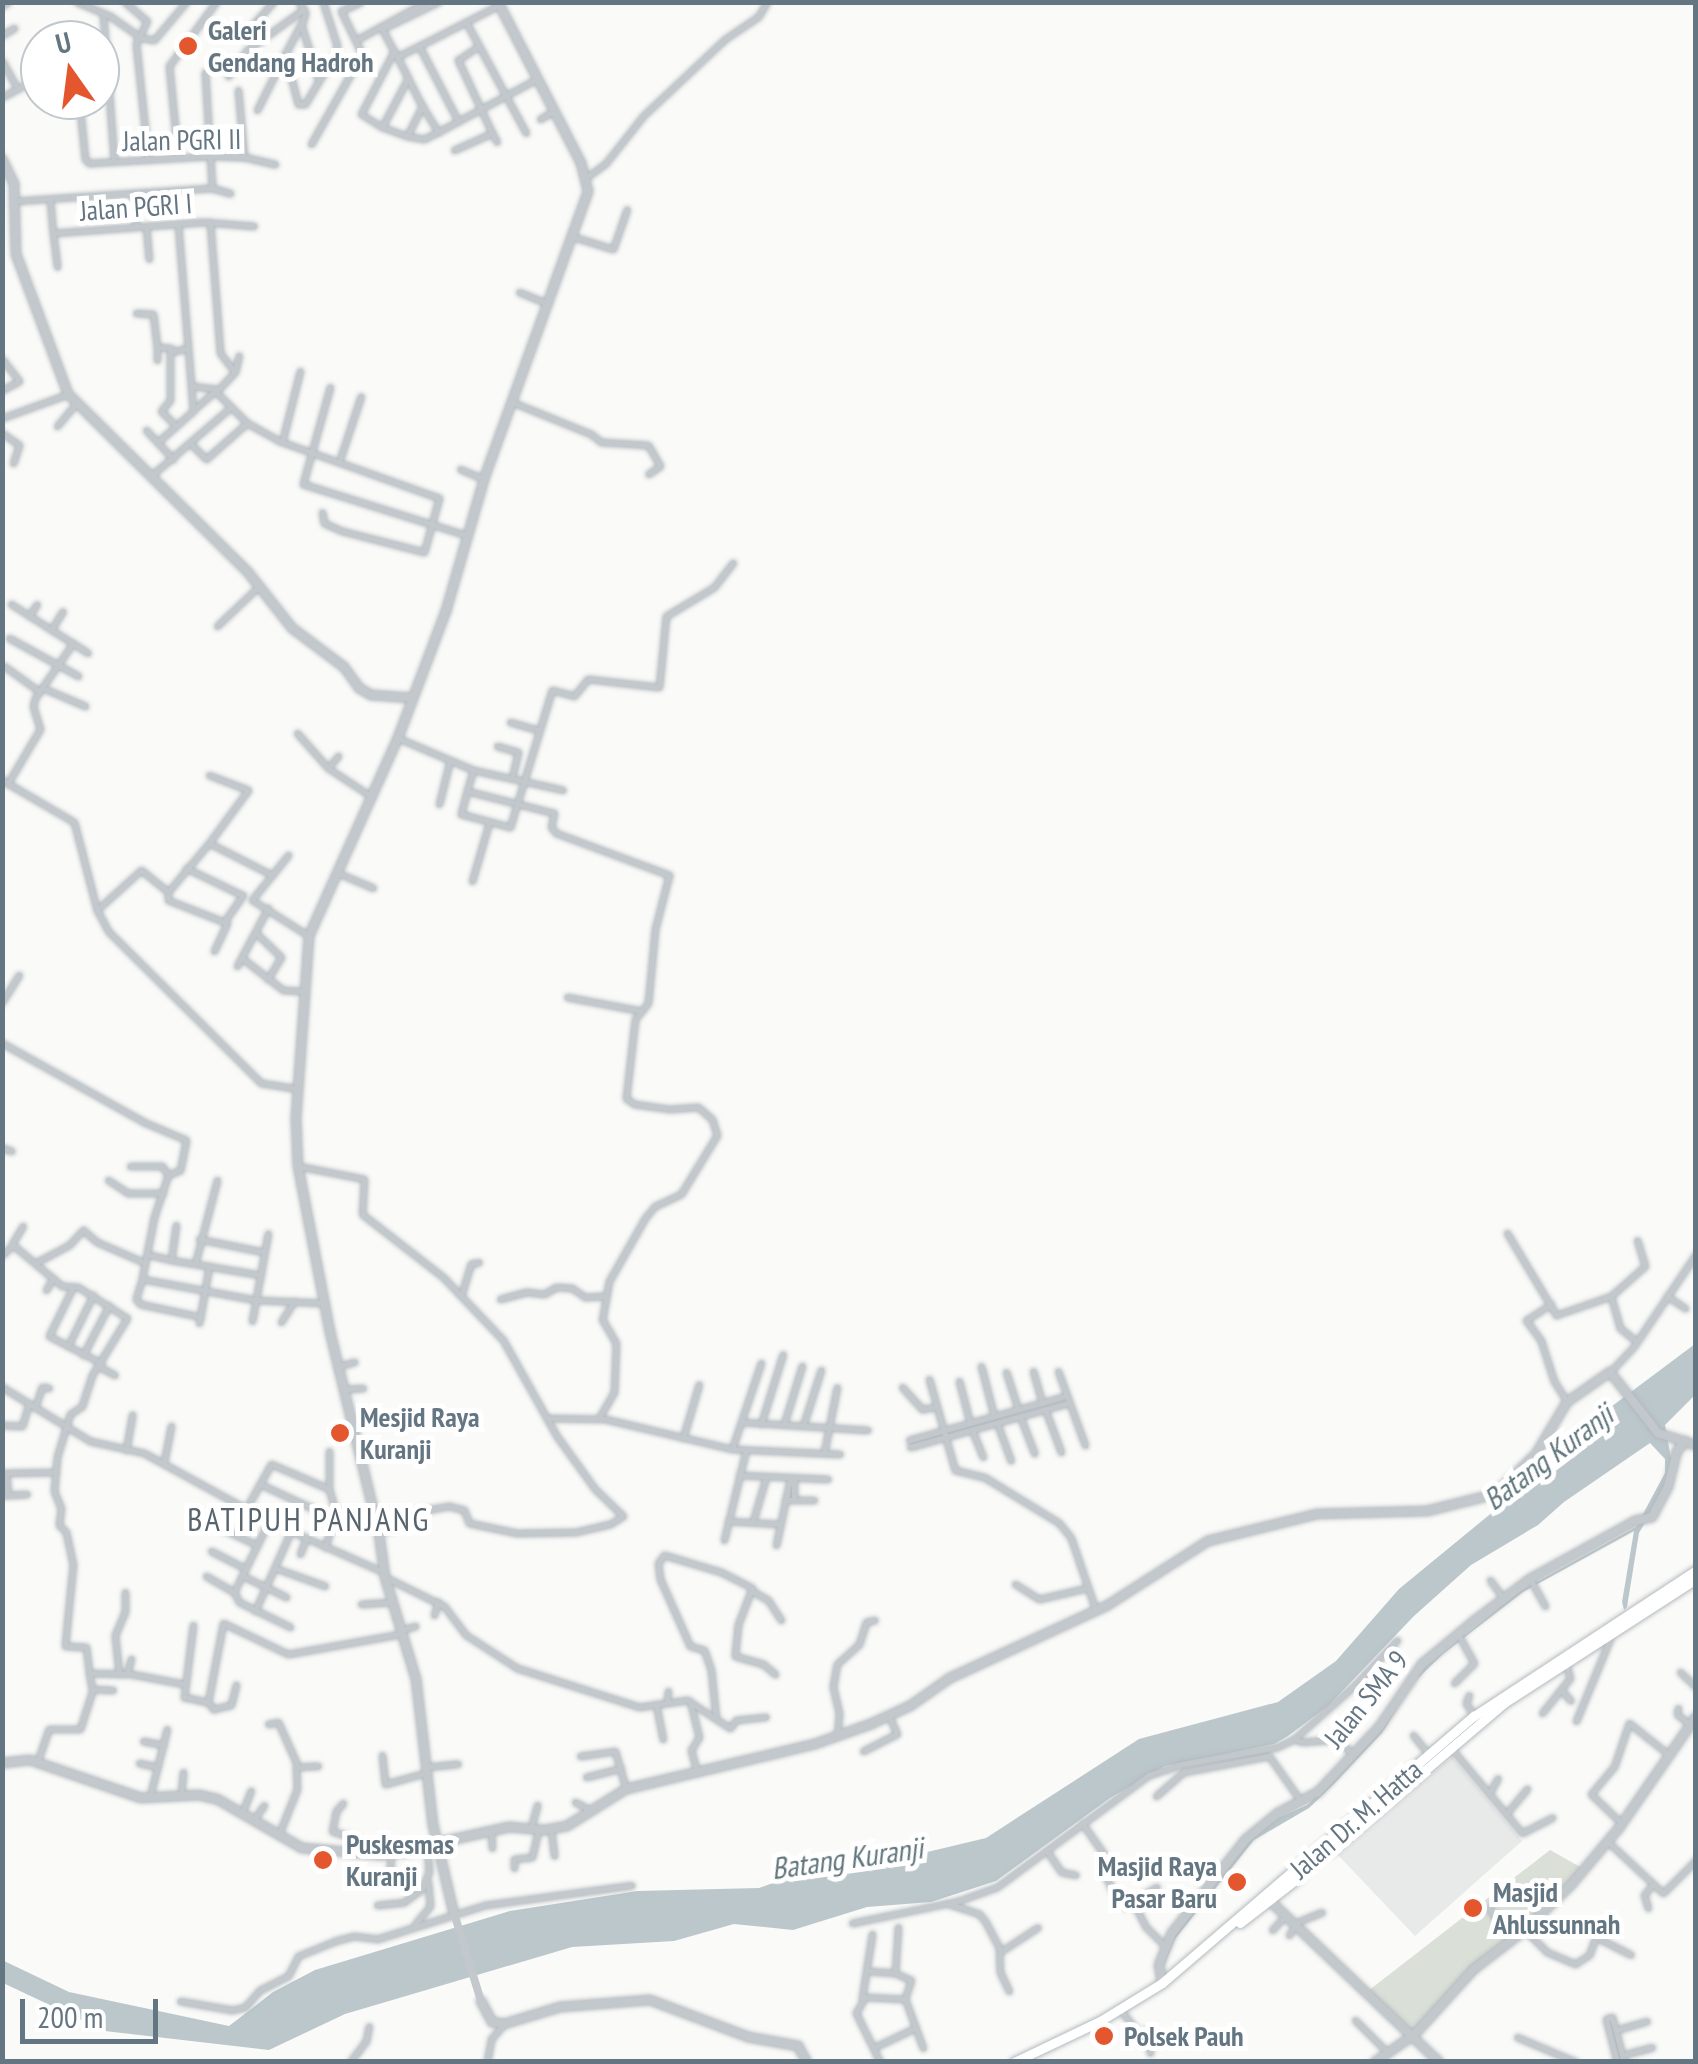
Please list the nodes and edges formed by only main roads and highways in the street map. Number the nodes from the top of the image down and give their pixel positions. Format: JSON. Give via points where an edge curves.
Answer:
{"nodes":[{"id":1,"x":1696,"y":1570,"type":"edge"},
{"id":2,"x":1696,"y":1579,"type":"edge"},
{"id":3,"x":1607,"y":1634,"type":"junction"},
{"id":4,"x":1473,"y":1720,"type":"junction"},
{"id":5,"x":1323,"y":1852,"type":"junction"},
{"id":6,"x":1101,"y":2023,"type":"junction"},
{"id":7,"x":1014,"y":2062,"type":"edge"},
{"id":8,"x":1025,"y":2062,"type":"edge"}],
"edges":[{"from":1,"to":3,"type":"main road","name":"Jalan Dr. M. Hatta"},
{"from":2,"to":3,"type":"main road","name":"Jalan Dr. M. Hatta"},
{"from":3,"to":4,"type":"main road","name":"Jalan Dr. M. Hatta"},
{"from":3,"to":4,"type":"main road","name":"Jalan Dr. M. Hatta"},
{"from":4,"to":5,"type":"main road","name":"Jalan Dr. M. Hatta"},
{"from":4,"to":5,"type":"main road","name":"Jalan Dr. M. Hatta","via":[[1450,1747]]},
{"from":5,"to":6,"type":"main road","name":"Jalan Dr. M. Hatta","via":[[1162,1983]]},
{"from":5,"to":6,"type":"main road","name":"Jalan Dr. M. Hatta","via":[[1166,1987]]},
{"from":6,"to":7,"type":"main road","name":"Jalan Dr. M. Hatta"},
{"from":6,"to":8,"type":"main road","name":"Jalan Dr. M. Hatta"}]}
